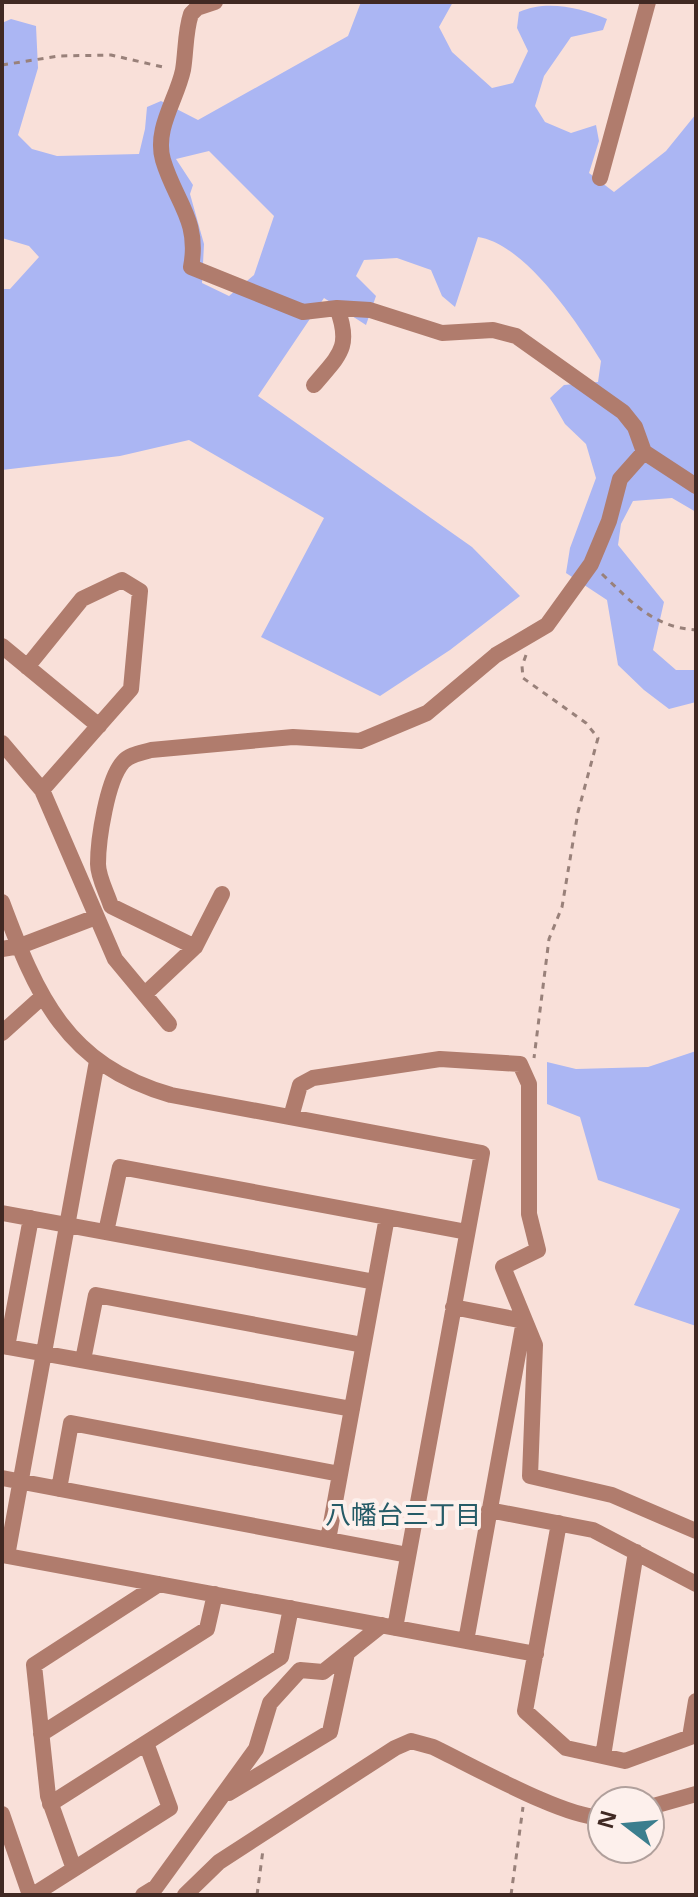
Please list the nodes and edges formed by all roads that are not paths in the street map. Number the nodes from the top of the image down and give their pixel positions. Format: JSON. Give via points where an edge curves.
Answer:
{"nodes":[{"id":1,"x":215,"y":2,"type":"edge"},
{"id":2,"x":648,"y":2,"type":"edge"},
{"id":3,"x":600,"y":178,"type":"dead end"},
{"id":4,"x":337,"y":308,"type":"junction"},
{"id":5,"x":314,"y":385,"type":"dead end"},
{"id":6,"x":644,"y":452,"type":"junction"},
{"id":7,"x":696,"y":486,"type":"edge"},
{"id":8,"x":2,"y":646,"type":"edge"},
{"id":9,"x":27,"y":667,"type":"junction"},
{"id":10,"x":99,"y":726,"type":"junction"},
{"id":11,"x":2,"y":743,"type":"edge"},
{"id":12,"x":42,"y":790,"type":"junction"},
{"id":13,"x":222,"y":894,"type":"dead end"},
{"id":14,"x":2,"y":902,"type":"edge"},
{"id":15,"x":96,"y":917,"type":"junction"},
{"id":16,"x":20,"y":946,"type":"junction"},
{"id":17,"x":195,"y":947,"type":"junction"},
{"id":18,"x":2,"y":949,"type":"edge"},
{"id":19,"x":2,"y":962,"type":"edge"},
{"id":20,"x":146,"y":993,"type":"junction"},
{"id":21,"x":42,"y":997,"type":"junction"},
{"id":22,"x":169,"y":1024,"type":"dead end"},
{"id":23,"x":2,"y":1033,"type":"edge"},
{"id":24,"x":97,"y":1061,"type":"junction"},
{"id":25,"x":291,"y":1117,"type":"junction"},
{"id":26,"x":2,"y":1213,"type":"edge"},
{"id":27,"x":387,"y":1217,"type":"junction"},
{"id":28,"x":31,"y":1218,"type":"junction"},
{"id":29,"x":66,"y":1225,"type":"junction"},
{"id":30,"x":106,"y":1232,"type":"junction"},
{"id":31,"x":467,"y":1232,"type":"junction"},
{"id":32,"x":10,"y":1280,"type":"edge"},
{"id":33,"x":375,"y":1282,"type":"junction"},
{"id":34,"x":453,"y":1307,"type":"junction"},
{"id":35,"x":524,"y":1321,"type":"junction"},
{"id":36,"x":363,"y":1345,"type":"junction"},
{"id":37,"x":4,"y":1346,"type":"edge"},
{"id":38,"x":44,"y":1354,"type":"junction"},
{"id":39,"x":83,"y":1360,"type":"junction"},
{"id":40,"x":352,"y":1409,"type":"junction"},
{"id":41,"x":340,"y":1474,"type":"junction"},
{"id":42,"x":2,"y":1478,"type":"edge"},
{"id":43,"x":20,"y":1482,"type":"junction"},
{"id":44,"x":59,"y":1489,"type":"junction"},
{"id":45,"x":489,"y":1510,"type":"junction"},
{"id":46,"x":559,"y":1523,"type":"junction"},
{"id":47,"x":696,"y":1531,"type":"edge"},
{"id":48,"x":328,"y":1540,"type":"junction"},
{"id":49,"x":636,"y":1552,"type":"junction"},
{"id":50,"x":408,"y":1555,"type":"junction"},
{"id":51,"x":4,"y":1556,"type":"edge"},
{"id":52,"x":159,"y":1584,"type":"junction"},
{"id":53,"x":696,"y":1584,"type":"edge"},
{"id":54,"x":215,"y":1594,"type":"junction"},
{"id":55,"x":291,"y":1608,"type":"junction"},
{"id":56,"x":389,"y":1626,"type":"junction"},
{"id":57,"x":466,"y":1641,"type":"junction"},
{"id":58,"x":347,"y":1653,"type":"junction"},
{"id":59,"x":536,"y":1654,"type":"junction"},
{"id":60,"x":696,"y":1701,"type":"edge"},
{"id":61,"x":41,"y":1734,"type":"junction"},
{"id":62,"x":693,"y":1736,"type":"edge"},
{"id":63,"x":146,"y":1743,"type":"junction"},
{"id":64,"x":603,"y":1756,"type":"junction"},
{"id":65,"x":696,"y":1794,"type":"edge"},
{"id":66,"x":221,"y":1798,"type":"junction"},
{"id":67,"x":666,"y":1802,"type":"edge"},
{"id":68,"x":50,"y":1804,"type":"junction"},
{"id":69,"x":2,"y":1814,"type":"edge"},
{"id":70,"x":586,"y":1814,"type":"edge"},
{"id":71,"x":74,"y":1869,"type":"junction"},
{"id":72,"x":32,"y":1895,"type":"edge"},
{"id":73,"x":143,"y":1895,"type":"edge"},
{"id":74,"x":185,"y":1895,"type":"edge"}],
"edges":[{"from":1,"to":4,"type":"street","via":[[191,14],[182,72],[161,145],[195,245],[191,267],[303,312]]},
{"from":2,"to":3,"type":"street"},
{"from":4,"to":5,"type":"street","via":[[345,331],[340,353]]},
{"from":4,"to":6,"type":"street","via":[[370,310],[442,333],[493,330],[516,336],[623,412]]},
{"from":6,"to":7,"type":"street"},
{"from":6,"to":17,"type":"street","via":[[620,479],[591,564],[547,625],[496,655],[427,713],[372,738],[293,737],[167,749],[129,756],[121,763],[106,801],[97,867],[111,906]]},
{"from":8,"to":9,"type":"street"},
{"from":9,"to":10,"type":"street"},
{"from":9,"to":10,"type":"street","via":[[82,599],[122,580],[140,591],[131,689]]},
{"from":10,"to":12,"type":"street"},
{"from":11,"to":12,"type":"street"},
{"from":12,"to":15,"type":"street"},
{"from":13,"to":17,"type":"street"},
{"from":14,"to":16,"type":"street"},
{"from":15,"to":16,"type":"street"},
{"from":15,"to":20,"type":"street","via":[[115,959]]},
{"from":16,"to":18,"type":"street"},
{"from":16,"to":19,"type":"street"},
{"from":16,"to":21,"type":"street"},
{"from":17,"to":20,"type":"street"},
{"from":20,"to":22,"type":"street"},
{"from":21,"to":23,"type":"street"},
{"from":21,"to":24,"type":"street"},
{"from":24,"to":25,"type":"street","via":[[123,1078],[171,1095]]},
{"from":24,"to":29,"type":"street"},
{"from":25,"to":31,"type":"street","via":[[482,1153]]},
{"from":25,"to":35,"type":"street","via":[[300,1085],[313,1078],[440,1059],[520,1064],[529,1084],[529,1214],[538,1250],[503,1267]]},
{"from":26,"to":28,"type":"street"},
{"from":27,"to":30,"type":"street","via":[[120,1167]]},
{"from":27,"to":31,"type":"street"},
{"from":27,"to":33,"type":"street"},
{"from":28,"to":29,"type":"street"},
{"from":28,"to":32,"type":"street"},
{"from":29,"to":30,"type":"street"},
{"from":29,"to":38,"type":"street"},
{"from":30,"to":33,"type":"street"},
{"from":31,"to":34,"type":"street"},
{"from":32,"to":37,"type":"street"},
{"from":33,"to":36,"type":"street"},
{"from":34,"to":35,"type":"street"},
{"from":34,"to":50,"type":"street"},
{"from":35,"to":45,"type":"street"},
{"from":35,"to":47,"type":"street","via":[[535,1345],[530,1476],[612,1495]]},
{"from":36,"to":39,"type":"street","via":[[96,1295]]},
{"from":36,"to":40,"type":"street"},
{"from":37,"to":38,"type":"street"},
{"from":38,"to":39,"type":"street"},
{"from":38,"to":43,"type":"street"},
{"from":39,"to":40,"type":"street"},
{"from":40,"to":41,"type":"street"},
{"from":41,"to":44,"type":"street","via":[[71,1423]]},
{"from":41,"to":48,"type":"street"},
{"from":42,"to":43,"type":"street"},
{"from":43,"to":44,"type":"street"},
{"from":43,"to":51,"type":"street"},
{"from":44,"to":48,"type":"street"},
{"from":45,"to":46,"type":"street"},
{"from":45,"to":57,"type":"street"},
{"from":46,"to":49,"type":"street","via":[[593,1530]]},
{"from":46,"to":59,"type":"street"},
{"from":48,"to":50,"type":"street"},
{"from":49,"to":53,"type":"street"},
{"from":49,"to":64,"type":"street"},
{"from":50,"to":56,"type":"street"},
{"from":51,"to":52,"type":"street"},
{"from":52,"to":54,"type":"street"},
{"from":52,"to":61,"type":"street","via":[[34,1665]]},
{"from":54,"to":55,"type":"street"},
{"from":54,"to":61,"type":"street","via":[[207,1629]]},
{"from":55,"to":56,"type":"street"},
{"from":55,"to":63,"type":"street","via":[[281,1657]]},
{"from":56,"to":57,"type":"street"},
{"from":56,"to":58,"type":"street"},
{"from":57,"to":59,"type":"street"},
{"from":58,"to":66,"type":"street","via":[[323,1672],[300,1670],[270,1703],[256,1749]]},
{"from":58,"to":66,"type":"street","via":[[330,1732]]},
{"from":59,"to":64,"type":"street","via":[[525,1711],[566,1748]]},
{"from":60,"to":62,"type":"street"},
{"from":61,"to":68,"type":"street"},
{"from":62,"to":64,"type":"street","via":[[625,1761]]},
{"from":63,"to":68,"type":"street"},
{"from":63,"to":71,"type":"street","via":[[170,1808]]},
{"from":65,"to":67,"type":"street"},
{"from":66,"to":73,"type":"street","via":[[156,1887]]},
{"from":68,"to":71,"type":"street"},
{"from":69,"to":72,"type":"street"},
{"from":70,"to":74,"type":"street","via":[[411,1741],[219,1862]]},
{"from":71,"to":72,"type":"street"}]}
